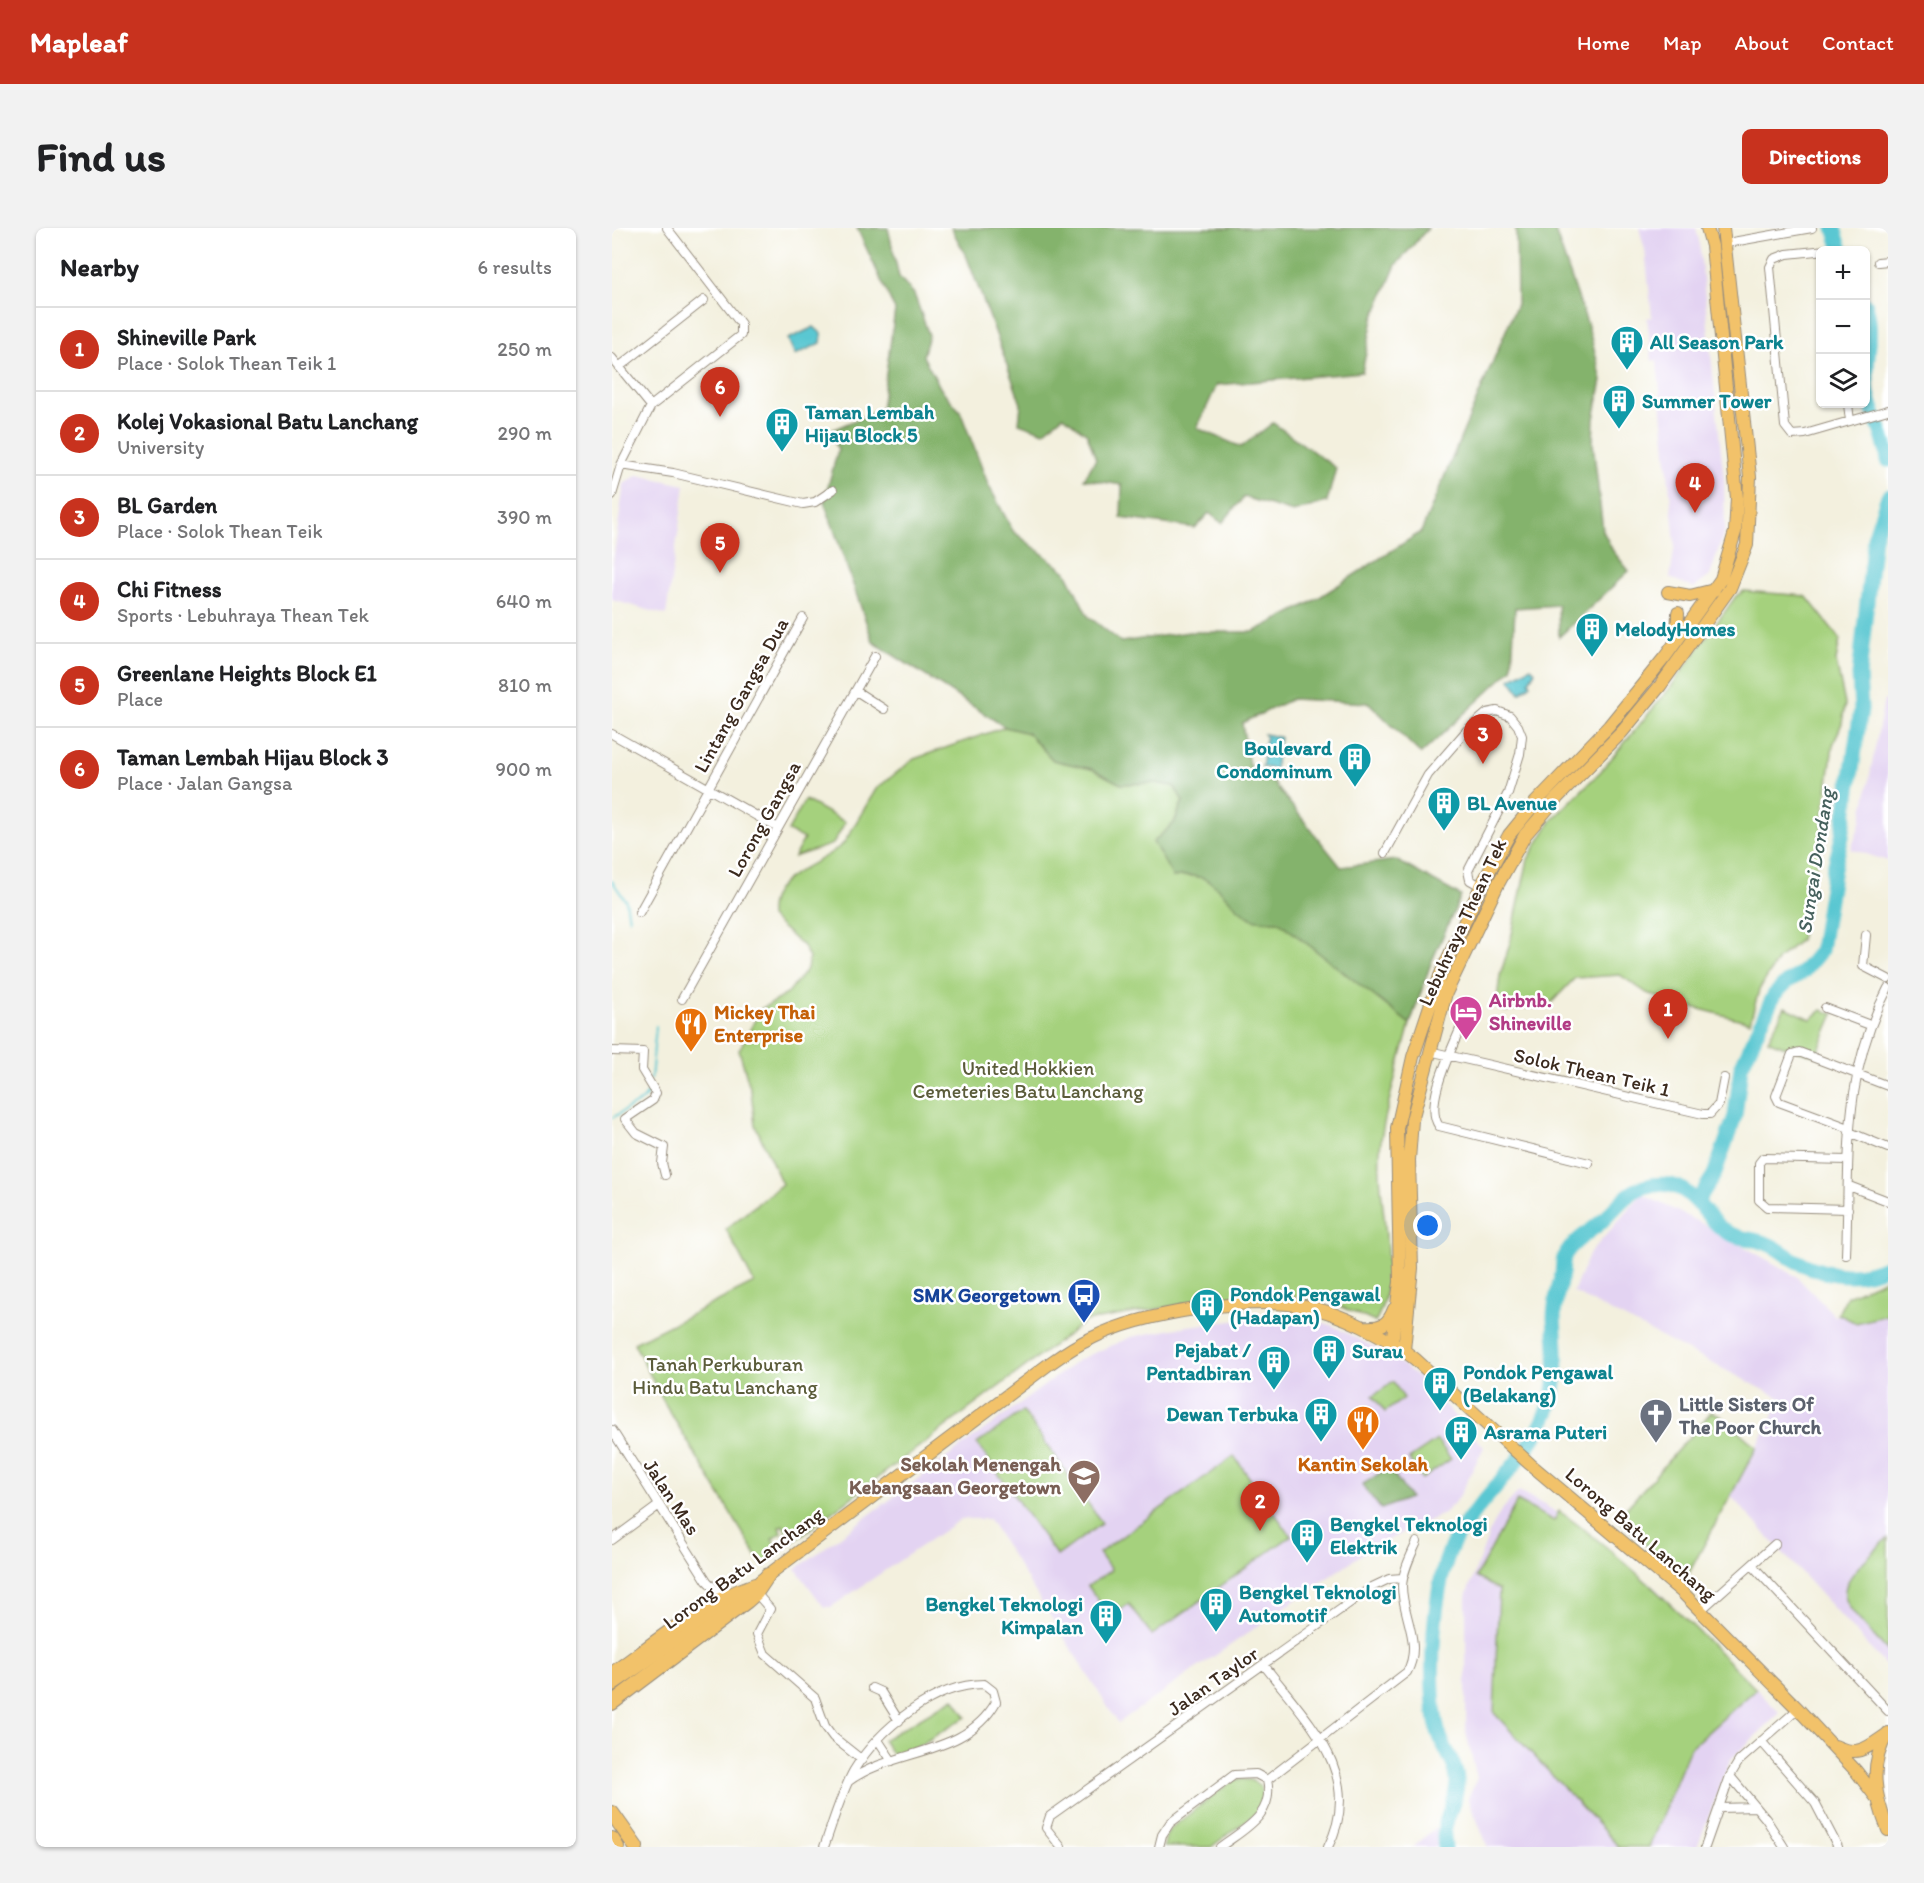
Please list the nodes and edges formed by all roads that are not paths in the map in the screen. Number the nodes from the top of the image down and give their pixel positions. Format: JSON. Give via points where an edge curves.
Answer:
{"nodes":[{"id":1,"x":667,"y":228,"type":"edge"},
{"id":2,"x":1707,"y":228,"type":"edge"},
{"id":3,"x":1723,"y":228,"type":"edge"},
{"id":4,"x":1812,"y":228,"type":"edge"},
{"id":5,"x":1727,"y":243,"type":"junction"},
{"id":6,"x":1816,"y":251,"type":"edge"},
{"id":7,"x":1888,"y":261,"type":"edge"},
{"id":8,"x":1878,"y":262,"type":"dead end"},
{"id":9,"x":704,"y":300,"type":"dead end"},
{"id":10,"x":612,"y":358,"type":"edge"},
{"id":11,"x":619,"y":368,"type":"junction"},
{"id":12,"x":651,"y":406,"type":"junction"},
{"id":13,"x":1848,"y":408,"type":"edge"},
{"id":14,"x":1888,"y":410,"type":"edge"},
{"id":15,"x":1850,"y":422,"type":"junction"},
{"id":16,"x":621,"y":465,"type":"junction"},
{"id":17,"x":833,"y":490,"type":"dead end"},
{"id":18,"x":612,"y":495,"type":"edge"},
{"id":19,"x":1731,"y":588,"type":"junction"},
{"id":20,"x":1714,"y":590,"type":"junction"},
{"id":21,"x":1668,"y":592,"type":"dead end"},
{"id":22,"x":1678,"y":613,"type":"dead end"},
{"id":23,"x":803,"y":618,"type":"dead end"},
{"id":24,"x":1693,"y":621,"type":"junction"},
{"id":25,"x":1677,"y":639,"type":"junction"},
{"id":26,"x":875,"y":656,"type":"dead end"},
{"id":27,"x":1670,"y":672,"type":"junction"},
{"id":28,"x":856,"y":691,"type":"junction"},
{"id":29,"x":884,"y":709,"type":"dead end"},
{"id":30,"x":612,"y":734,"type":"edge"},
{"id":31,"x":708,"y":788,"type":"junction"},
{"id":32,"x":778,"y":828,"type":"junction"},
{"id":33,"x":1516,"y":849,"type":"junction"},
{"id":34,"x":1385,"y":853,"type":"dead end"},
{"id":35,"x":1481,"y":886,"type":"junction"},
{"id":36,"x":639,"y":913,"type":"dead end"},
{"id":37,"x":1866,"y":935,"type":"dead end"},
{"id":38,"x":1470,"y":942,"type":"junction"},
{"id":39,"x":1888,"y":979,"type":"edge"},
{"id":40,"x":1888,"y":988,"type":"edge"},
{"id":41,"x":682,"y":999,"type":"dead end"},
{"id":42,"x":1878,"y":1007,"type":"junction"},
{"id":43,"x":1825,"y":1008,"type":"dead end"},
{"id":44,"x":1888,"y":1011,"type":"edge"},
{"id":45,"x":1465,"y":1017,"type":"dead end"},
{"id":46,"x":1870,"y":1025,"type":"junction"},
{"id":47,"x":612,"y":1051,"type":"edge"},
{"id":48,"x":1429,"y":1051,"type":"junction"},
{"id":49,"x":1448,"y":1056,"type":"junction"},
{"id":50,"x":1855,"y":1075,"type":"junction"},
{"id":51,"x":1724,"y":1078,"type":"dead end"},
{"id":52,"x":1888,"y":1086,"type":"edge"},
{"id":53,"x":1849,"y":1130,"type":"junction"},
{"id":54,"x":1888,"y":1148,"type":"edge"},
{"id":55,"x":1848,"y":1160,"type":"junction"},
{"id":56,"x":1589,"y":1163,"type":"dead end"},
{"id":57,"x":665,"y":1175,"type":"dead end"},
{"id":58,"x":1849,"y":1186,"type":"junction"},
{"id":59,"x":1888,"y":1201,"type":"edge"},
{"id":60,"x":1848,"y":1209,"type":"junction"},
{"id":61,"x":1846,"y":1255,"type":"dead end"},
{"id":62,"x":1399,"y":1297,"type":"junction"},
{"id":63,"x":1360,"y":1327,"type":"junction"},
{"id":64,"x":1392,"y":1343,"type":"junction"},
{"id":65,"x":1404,"y":1350,"type":"junction"},
{"id":66,"x":612,"y":1430,"type":"edge"},
{"id":67,"x":615,"y":1443,"type":"edge"},
{"id":68,"x":658,"y":1506,"type":"junction"},
{"id":69,"x":612,"y":1540,"type":"edge"},
{"id":70,"x":1417,"y":1542,"type":"dead end"},
{"id":71,"x":1775,"y":1544,"type":"dead end"},
{"id":72,"x":1752,"y":1565,"type":"junction"},
{"id":73,"x":768,"y":1575,"type":"joint"},
{"id":74,"x":1403,"y":1578,"type":"junction"},
{"id":75,"x":707,"y":1581,"type":"junction"},
{"id":76,"x":746,"y":1591,"type":"junction"},
{"id":77,"x":709,"y":1606,"type":"junction"},
{"id":78,"x":1701,"y":1610,"type":"junction"},
{"id":79,"x":1264,"y":1665,"type":"junction"},
{"id":80,"x":612,"y":1674,"type":"edge"},
{"id":81,"x":612,"y":1685,"type":"edge"},
{"id":82,"x":872,"y":1688,"type":"dead end"},
{"id":83,"x":629,"y":1690,"type":"junction"},
{"id":84,"x":612,"y":1698,"type":"edge"},
{"id":85,"x":612,"y":1703,"type":"edge"},
{"id":86,"x":1798,"y":1709,"type":"junction"},
{"id":87,"x":1888,"y":1711,"type":"edge"},
{"id":88,"x":899,"y":1721,"type":"junction"},
{"id":89,"x":1887,"y":1733,"type":"edge"},
{"id":90,"x":1319,"y":1738,"type":"junction"},
{"id":91,"x":878,"y":1740,"type":"junction"},
{"id":92,"x":1761,"y":1741,"type":"junction"},
{"id":93,"x":1831,"y":1744,"type":"junction"},
{"id":94,"x":862,"y":1760,"type":"junction"},
{"id":95,"x":892,"y":1761,"type":"junction"},
{"id":96,"x":1731,"y":1776,"type":"junction"},
{"id":97,"x":1267,"y":1780,"type":"junction"},
{"id":98,"x":849,"y":1781,"type":"junction"},
{"id":99,"x":1876,"y":1797,"type":"junction"},
{"id":100,"x":1756,"y":1807,"type":"junction"},
{"id":101,"x":1719,"y":1808,"type":"junction"},
{"id":102,"x":612,"y":1813,"type":"edge"},
{"id":103,"x":1888,"y":1830,"type":"edge"},
{"id":104,"x":612,"y":1839,"type":"edge"},
{"id":105,"x":617,"y":1847,"type":"edge"},
{"id":106,"x":636,"y":1847,"type":"edge"},
{"id":107,"x":825,"y":1847,"type":"edge"},
{"id":108,"x":1060,"y":1847,"type":"edge"},
{"id":109,"x":1159,"y":1847,"type":"edge"},
{"id":110,"x":1220,"y":1847,"type":"edge"},
{"id":111,"x":1328,"y":1847,"type":"edge"},
{"id":112,"x":1705,"y":1847,"type":"edge"},
{"id":113,"x":1784,"y":1847,"type":"edge"},
{"id":114,"x":1838,"y":1847,"type":"edge"}],
"edges":[{"from":1,"to":12,"type":"street","via":[[741,324],[742,331]]},
{"from":2,"to":20,"type":"main road","name":"Lebuhraya Thean Tek","via":[[1737,498],[1730,554]]},
{"from":3,"to":5,"type":"main road","name":"Lebuhraya Thean Tek"},
{"from":4,"to":5,"type":"street"},
{"from":5,"to":19,"type":"main road","name":"Lebuhraya Thean Tek","via":[[1750,490],[1747,545]]},
{"from":6,"to":15,"type":"street","via":[[1787,254],[1774,259],[1770,267],[1785,426],[1792,435]]},
{"from":7,"to":8,"type":"street"},
{"from":9,"to":11,"type":"street"},
{"from":10,"to":11,"type":"street"},
{"from":11,"to":12,"type":"street"},
{"from":12,"to":16,"type":"street"},
{"from":13,"to":15,"type":"street"},
{"from":14,"to":15,"type":"street"},
{"from":16,"to":17,"type":"street","via":[[673,473],[803,504],[815,502]]},
{"from":16,"to":18,"type":"street"},
{"from":19,"to":24,"type":"main road"},
{"from":19,"to":27,"type":"main road","name":"Lebuhraya Thean Tek"},
{"from":20,"to":21,"type":"main road","via":[[1690,596]]},
{"from":20,"to":24,"type":"main road","name":"Lebuhraya Thean Tek"},
{"from":22,"to":25,"type":"main road"},
{"from":23,"to":31,"type":"street","name":"Lintang Gangsa Dua"},
{"from":24,"to":25,"type":"main road","name":"Lebuhraya Thean Tek"},
{"from":24,"to":27,"type":"main road","via":[[1694,631]]},
{"from":25,"to":35,"type":"main road","name":"Lebuhraya Thean Tek","via":[[1589,750],[1521,819]]},
{"from":26,"to":28,"type":"street","name":"Lorong Gangsa"},
{"from":27,"to":33,"type":"main road","name":"Lebuhraya Thean Tek","via":[[1622,732],[1537,819]]},
{"from":28,"to":29,"type":"street"},
{"from":28,"to":32,"type":"street","name":"Lorong Gangsa"},
{"from":30,"to":31,"type":"street"},
{"from":31,"to":32,"type":"street"},
{"from":31,"to":36,"type":"street","name":"Lintang Gangsa Dua"},
{"from":32,"to":41,"type":"street","name":"Lorong Gangsa"},
{"from":33,"to":35,"type":"main road","via":[[1492,881]]},
{"from":33,"to":38,"type":"main road","name":"Lebuhraya Thean Tek"},
{"from":34,"to":35,"type":"street","via":[[1428,775],[1467,730],[1487,713],[1497,711],[1514,719],[1522,742],[1508,794],[1468,871],[1470,880]]},
{"from":35,"to":38,"type":"main road","via":[[1485,896]]},
{"from":35,"to":62,"type":"main road","name":"Lebuhraya Thean Tek","via":[[1440,976],[1405,1088],[1397,1128]]},
{"from":37,"to":39,"type":"street","via":[[1863,966]]},
{"from":38,"to":48,"type":"main road","name":"Lebuhraya Thean Tek","via":[[1446,993]]},
{"from":40,"to":42,"type":"street"},
{"from":42,"to":44,"type":"street"},
{"from":42,"to":46,"type":"street"},
{"from":43,"to":46,"type":"street"},
{"from":45,"to":49,"type":"street"},
{"from":46,"to":50,"type":"street"},
{"from":47,"to":57,"type":"street","via":[[643,1052],[641,1066],[657,1093],[625,1119],[636,1133],[664,1147]]},
{"from":48,"to":49,"type":"street","name":"Solok Thean Teik 1"},
{"from":48,"to":65,"type":"main road","name":"Lebuhraya Thean Tek","via":[[1410,1138],[1412,1268]]},
{"from":49,"to":51,"type":"street","name":"Solok Thean Teik 1","via":[[1703,1114],[1710,1114],[1719,1104]]},
{"from":49,"to":56,"type":"street","via":[[1433,1113],[1446,1130]]},
{"from":50,"to":52,"type":"street"},
{"from":50,"to":53,"type":"street"},
{"from":50,"to":53,"type":"street","via":[[1795,1052],[1789,1057],[1776,1095],[1782,1104]]},
{"from":53,"to":54,"type":"street"},
{"from":53,"to":55,"type":"street"},
{"from":55,"to":58,"type":"street"},
{"from":55,"to":60,"type":"street","via":[[1763,1158],[1759,1163],[1758,1200],[1767,1207]]},
{"from":58,"to":59,"type":"street"},
{"from":58,"to":60,"type":"street"},
{"from":60,"to":61,"type":"street"},
{"from":62,"to":63,"type":"main road","via":[[1384,1325]]},
{"from":62,"to":64,"type":"main road","name":"Lebuhraya Thean Tek"},
{"from":63,"to":64,"type":"main road","name":"Lorong Batu Lanchang"},
{"from":63,"to":73,"type":"main road","name":"Lorong Batu Lanchang","via":[[1305,1306],[1251,1304],[1137,1322],[1093,1337],[1049,1364]]},
{"from":64,"to":65,"type":"main road","name":"Lorong Batu Lanchang"},
{"from":65,"to":78,"type":"main road","name":"Lorong Batu Lanchang"},
{"from":66,"to":67,"type":"street","name":"Jalan Mas"},
{"from":67,"to":68,"type":"street","name":"Jalan Mas"},
{"from":68,"to":69,"type":"street"},
{"from":68,"to":75,"type":"street","name":"Jalan Mas"},
{"from":70,"to":74,"type":"street"},
{"from":71,"to":72,"type":"street"},
{"from":72,"to":78,"type":"street"},
{"from":72,"to":87,"type":"street"},
{"from":73,"to":76,"type":"highway"},
{"from":74,"to":79,"type":"street","name":"Jalan Taylor","via":[[1372,1587]]},
{"from":74,"to":90,"type":"street","via":[[1403,1599],[1414,1646],[1411,1664],[1401,1678]]},
{"from":75,"to":76,"type":"street","via":[[717,1591]]},
{"from":75,"to":77,"type":"street","name":"Jalan Mas","via":[[712,1599]]},
{"from":76,"to":77,"type":"highway"},
{"from":76,"to":81,"type":"main road","name":"Lorong Batu Lanchang"},
{"from":76,"to":83,"type":"highway"},
{"from":76,"to":94,"type":"street","via":[[770,1609],[757,1634],[765,1654],[811,1693],[833,1737]]},
{"from":77,"to":80,"type":"highway"},
{"from":78,"to":86,"type":"main road","name":"Lorong Batu Lanchang"},
{"from":79,"to":90,"type":"street"},
{"from":79,"to":108,"type":"street","name":"Jalan Taylor","via":[[1047,1820],[1048,1832]]},
{"from":82,"to":88,"type":"street","via":[[881,1692]]},
{"from":83,"to":84,"type":"highway"},
{"from":83,"to":85,"type":"highway"},
{"from":86,"to":92,"type":"street"},
{"from":86,"to":93,"type":"main road","name":"Lorong Batu Lanchang"},
{"from":88,"to":91,"type":"street"},
{"from":88,"to":95,"type":"street","via":[[936,1697],[966,1686],[984,1684],[995,1696],[990,1712],[964,1734],[929,1751]]},
{"from":89,"to":93,"type":"main road","via":[[1856,1753]]},
{"from":89,"to":99,"type":"main road","via":[[1877,1758]]},
{"from":90,"to":97,"type":"street"},
{"from":90,"to":111,"type":"street","via":[[1335,1765],[1342,1797],[1335,1834]]},
{"from":91,"to":94,"type":"street"},
{"from":91,"to":95,"type":"street"},
{"from":92,"to":96,"type":"street","via":[[1742,1757]]},
{"from":92,"to":114,"type":"street","via":[[1815,1803]]},
{"from":93,"to":99,"type":"main road","name":"Lorong Batu Lanchang"},
{"from":94,"to":98,"type":"street"},
{"from":95,"to":98,"type":"street","via":[[868,1768]]},
{"from":96,"to":100,"type":"street"},
{"from":96,"to":101,"type":"street"},
{"from":97,"to":109,"type":"street","via":[[1256,1774],[1234,1774],[1170,1823]]},
{"from":97,"to":110,"type":"street","via":[[1268,1800],[1263,1814]]},
{"from":98,"to":107,"type":"street"},
{"from":99,"to":103,"type":"main road"},
{"from":100,"to":101,"type":"street"},
{"from":100,"to":113,"type":"street"},
{"from":101,"to":112,"type":"street"},
{"from":102,"to":106,"type":"highway"},
{"from":104,"to":105,"type":"highway"}]}
